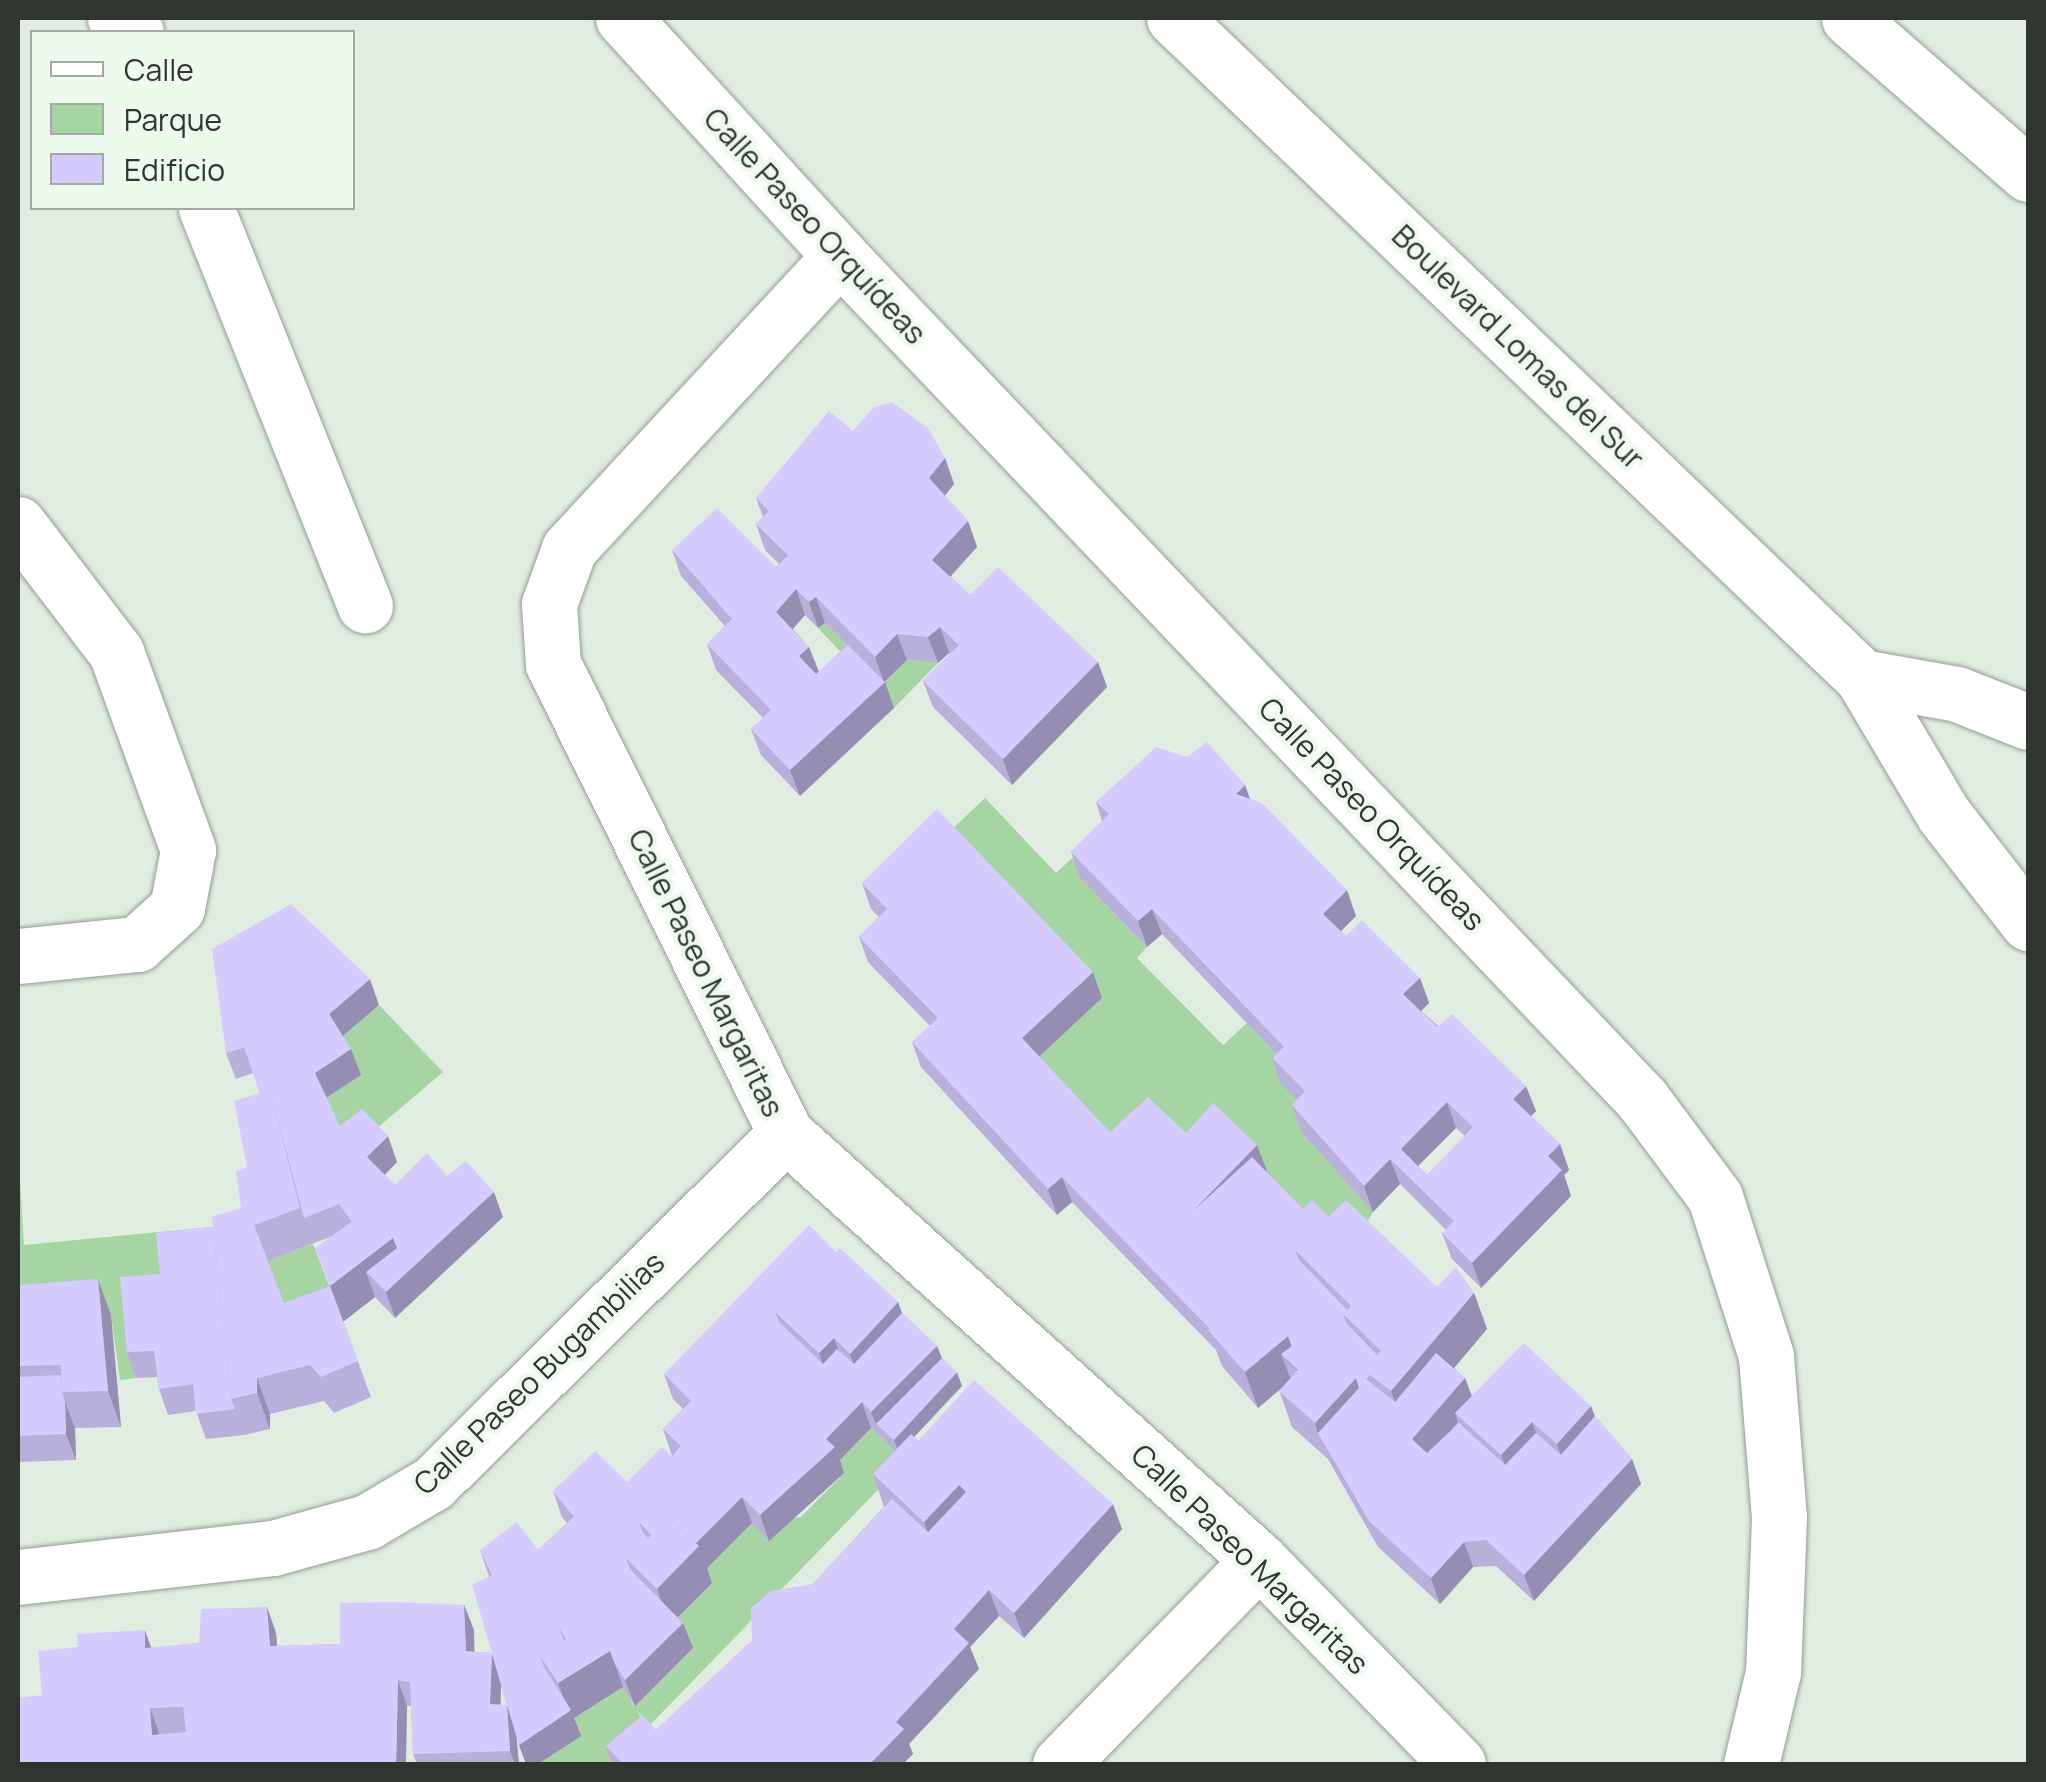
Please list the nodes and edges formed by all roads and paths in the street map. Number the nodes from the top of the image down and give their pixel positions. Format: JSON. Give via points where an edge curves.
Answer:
{"nodes":[{"id":1,"x":623,"y":18,"type":"edge"},
{"id":2,"x":1174,"y":18,"type":"edge"},
{"id":3,"x":1849,"y":18,"type":"edge"},
{"id":4,"x":2028,"y":174,"type":"edge"},
{"id":5,"x":207,"y":210,"type":"edge"},
{"id":6,"x":840,"y":256,"type":"junction"},
{"id":7,"x":18,"y":524,"type":"edge"},
{"id":8,"x":365,"y":605,"type":"dead end"},
{"id":9,"x":1862,"y":677,"type":"junction"},
{"id":10,"x":2028,"y":722,"type":"edge"},
{"id":11,"x":2028,"y":923,"type":"edge"},
{"id":12,"x":18,"y":956,"type":"edge"},
{"id":13,"x":786,"y":1134,"type":"junction"},
{"id":14,"x":1259,"y":1560,"type":"junction"},
{"id":15,"x":18,"y":1578,"type":"edge"},
{"id":16,"x":1060,"y":1764,"type":"edge"},
{"id":17,"x":1458,"y":1764,"type":"edge"},
{"id":18,"x":1751,"y":1764,"type":"edge"}],
"edges":[{"from":1,"to":6,"type":"street","name":"Calle Paseo Orquídeas"},
{"from":2,"to":9,"type":"street","name":"Boulevard Lomas del Sur"},
{"from":3,"to":4,"type":"street"},
{"from":5,"to":8,"type":"street"},
{"from":6,"to":13,"type":"street","name":"Calle Paseo Margaritas","via":[[569,549],[549,604],[553,664]]},
{"from":6,"to":18,"type":"street","name":"Calle Paseo Orquídeas","via":[[1642,1098],[1715,1197],[1766,1356],[1779,1518],[1774,1672]]},
{"from":7,"to":12,"type":"street","via":[[116,652],[188,850],[177,908],[136,944]]},
{"from":9,"to":10,"type":"street","via":[[1957,694]]},
{"from":9,"to":11,"type":"street","name":"Boulevard Lomas del Sur","via":[[1944,815]]},
{"from":13,"to":14,"type":"street","name":"Calle Paseo Margaritas"},
{"from":13,"to":15,"type":"street","name":"Calle Paseo Bugambilias","via":[[433,1482],[367,1522],[274,1548]]},
{"from":14,"to":16,"type":"street"},
{"from":14,"to":17,"type":"street","name":"Calle Paseo Margaritas"}]}
